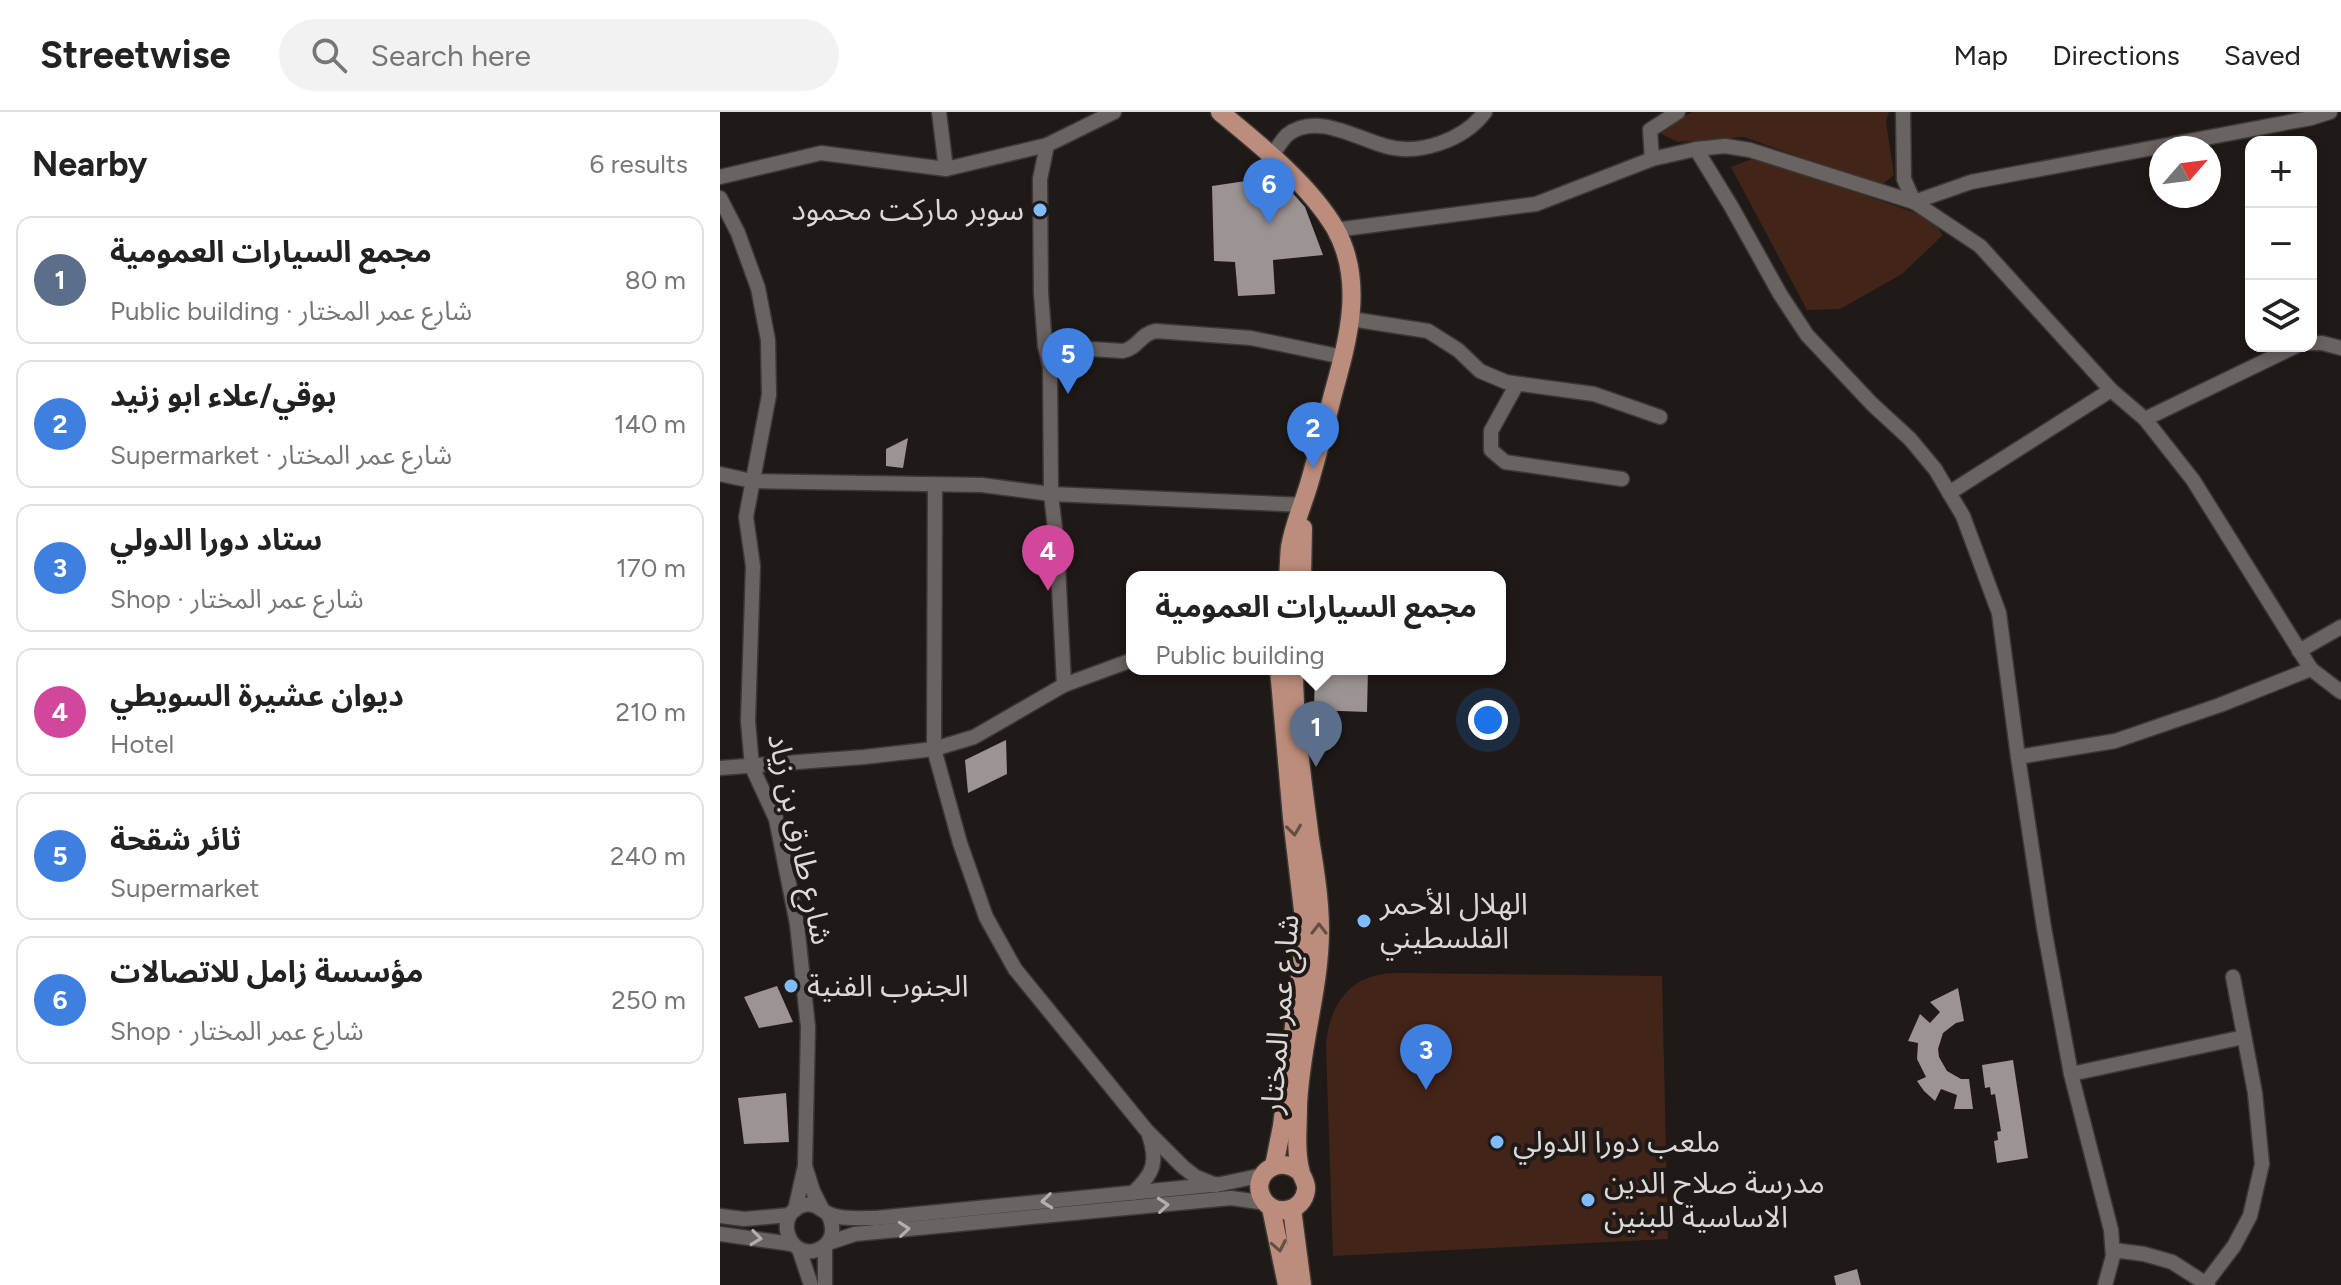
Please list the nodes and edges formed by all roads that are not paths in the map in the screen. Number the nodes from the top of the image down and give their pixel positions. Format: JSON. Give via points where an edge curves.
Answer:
{"nodes":[{"id":1,"x":939,"y":112,"type":"edge"},
{"id":2,"x":1114,"y":112,"type":"edge"},
{"id":3,"x":1220,"y":112,"type":"edge"},
{"id":4,"x":1485,"y":112,"type":"edge"},
{"id":5,"x":1678,"y":112,"type":"edge"},
{"id":6,"x":1903,"y":112,"type":"edge"},
{"id":7,"x":2330,"y":112,"type":"edge"},
{"id":8,"x":1047,"y":145,"type":"junction"},
{"id":9,"x":1696,"y":149,"type":"junction"},
{"id":10,"x":1272,"y":155,"type":"junction"},
{"id":11,"x":1652,"y":159,"type":"junction"},
{"id":12,"x":946,"y":169,"type":"junction"},
{"id":13,"x":720,"y":177,"type":"edge"},
{"id":14,"x":720,"y":198,"type":"edge"},
{"id":15,"x":1914,"y":202,"type":"junction"},
{"id":16,"x":1335,"y":230,"type":"junction"},
{"id":17,"x":1351,"y":319,"type":"junction"},
{"id":18,"x":2317,"y":343,"type":"edge"},
{"id":19,"x":1045,"y":346,"type":"junction"},
{"id":20,"x":2341,"y":348,"type":"edge"},
{"id":21,"x":2284,"y":352,"type":"edge"},
{"id":22,"x":1343,"y":357,"type":"junction"},
{"id":23,"x":1517,"y":384,"type":"junction"},
{"id":24,"x":2111,"y":390,"type":"junction"},
{"id":25,"x":1660,"y":417,"type":"dead end"},
{"id":26,"x":2145,"y":419,"type":"junction"},
{"id":27,"x":720,"y":474,"type":"edge"},
{"id":28,"x":1622,"y":479,"type":"dead end"},
{"id":29,"x":752,"y":481,"type":"junction"},
{"id":30,"x":935,"y":486,"type":"junction"},
{"id":31,"x":1949,"y":493,"type":"junction"},
{"id":32,"x":1051,"y":494,"type":"junction"},
{"id":33,"x":1304,"y":505,"type":"junction"},
{"id":34,"x":1288,"y":571,"type":"edge"},
{"id":35,"x":1302,"y":571,"type":"edge"},
{"id":36,"x":2341,"y":627,"type":"edge"},
{"id":37,"x":2299,"y":651,"type":"junction"},
{"id":38,"x":1126,"y":662,"type":"edge"},
{"id":39,"x":2311,"y":669,"type":"junction"},
{"id":40,"x":1278,"y":675,"type":"edge"},
{"id":41,"x":1294,"y":675,"type":"edge"},
{"id":42,"x":1064,"y":685,"type":"junction"},
{"id":43,"x":2341,"y":692,"type":"edge"},
{"id":44,"x":934,"y":749,"type":"junction"},
{"id":45,"x":2018,"y":757,"type":"junction"},
{"id":46,"x":752,"y":767,"type":"junction"},
{"id":47,"x":720,"y":768,"type":"edge"},
{"id":48,"x":2233,"y":977,"type":"dead end"},
{"id":49,"x":2244,"y":1037,"type":"junction"},
{"id":50,"x":2071,"y":1074,"type":"junction"},
{"id":51,"x":1147,"y":1131,"type":"junction"},
{"id":52,"x":805,"y":1166,"type":"junction"},
{"id":53,"x":1269,"y":1170,"type":"junction"},
{"id":54,"x":1301,"y":1173,"type":"junction"},
{"id":55,"x":1216,"y":1185,"type":"junction"},
{"id":56,"x":1133,"y":1193,"type":"junction"},
{"id":57,"x":1269,"y":1206,"type":"junction"},
{"id":58,"x":1292,"y":1209,"type":"junction"},
{"id":59,"x":825,"y":1211,"type":"junction"},
{"id":60,"x":792,"y":1212,"type":"junction"},
{"id":61,"x":720,"y":1216,"type":"edge"},
{"id":62,"x":720,"y":1234,"type":"edge"},
{"id":63,"x":826,"y":1244,"type":"junction"},
{"id":64,"x":796,"y":1246,"type":"junction"},
{"id":65,"x":2113,"y":1250,"type":"junction"},
{"id":66,"x":2207,"y":1284,"type":"edge"},
{"id":67,"x":811,"y":1285,"type":"edge"},
{"id":68,"x":825,"y":1285,"type":"edge"},
{"id":69,"x":1287,"y":1285,"type":"edge"},
{"id":70,"x":1302,"y":1285,"type":"edge"},
{"id":71,"x":2105,"y":1285,"type":"edge"}],
"edges":[{"from":1,"to":12,"type":"street"},
{"from":2,"to":8,"type":"street"},
{"from":3,"to":10,"type":"main road"},
{"from":4,"to":10,"type":"street","via":[[1440,144],[1385,146],[1324,123],[1289,133]]},
{"from":5,"to":11,"type":"street","via":[[1650,130]]},
{"from":6,"to":15,"type":"street","via":[[1904,179]]},
{"from":7,"to":15,"type":"street","via":[[1984,179]]},
{"from":8,"to":12,"type":"street"},
{"from":8,"to":19,"type":"street","via":[[1040,179]]},
{"from":9,"to":11,"type":"street"},
{"from":9,"to":15,"type":"street","via":[[1750,150]]},
{"from":9,"to":31,"type":"street","via":[[1807,335],[1910,439]]},
{"from":10,"to":16,"type":"main road"},
{"from":11,"to":16,"type":"street","via":[[1536,204]]},
{"from":12,"to":13,"type":"street","via":[[821,153]]},
{"from":14,"to":29,"type":"street","name":"شارع طارق بن زياد","via":[[758,288],[768,340],[769,395]]},
{"from":15,"to":24,"type":"street","via":[[1980,246]]},
{"from":16,"to":17,"type":"main road","via":[[1349,268]]},
{"from":17,"to":22,"type":"main road"},
{"from":17,"to":23,"type":"street","via":[[1428,331],[1480,371]]},
{"from":18,"to":20,"type":"street"},
{"from":19,"to":22,"type":"street","via":[[1123,351],[1156,331],[1251,338]]},
{"from":19,"to":32,"type":"street","via":[[1050,367]]},
{"from":21,"to":26,"type":"street"},
{"from":22,"to":33,"type":"main road"},
{"from":23,"to":25,"type":"street","via":[[1594,394]]},
{"from":23,"to":28,"type":"street","via":[[1491,431],[1491,450],[1505,462]]},
{"from":24,"to":26,"type":"street"},
{"from":24,"to":31,"type":"street"},
{"from":26,"to":37,"type":"street","via":[[2193,480]]},
{"from":27,"to":29,"type":"street"},
{"from":29,"to":30,"type":"street"},
{"from":29,"to":46,"type":"street","name":"شارع طارق بن زياد","via":[[746,517],[753,566],[748,672]]},
{"from":30,"to":32,"type":"street","via":[[982,485]]},
{"from":30,"to":44,"type":"street"},
{"from":31,"to":45,"type":"street","via":[[1963,516],[1999,613]]},
{"from":32,"to":33,"type":"street"},
{"from":32,"to":42,"type":"street"},
{"from":33,"to":34,"type":"main road","via":[[1290,545]]},
{"from":33,"to":35,"type":"main road"},
{"from":36,"to":37,"type":"street"},
{"from":37,"to":39,"type":"street"},
{"from":38,"to":42,"type":"street"},
{"from":39,"to":43,"type":"street"},
{"from":39,"to":45,"type":"street","via":[[2115,741]]},
{"from":40,"to":53,"type":"main road","name":"شارع عمر المختار","one_way":true,"via":[[1304,943],[1282,1126]]},
{"from":54,"to":41,"type":"main road","name":"شارع عمر المختار","one_way":true,"via":[[1299,1095],[1320,931]]},
{"from":42,"to":44,"type":"street","via":[[974,737]]},
{"from":44,"to":46,"type":"street"},
{"from":44,"to":51,"type":"street","via":[[986,917],[1015,969]]},
{"from":45,"to":50,"type":"street"},
{"from":46,"to":47,"type":"street"},
{"from":46,"to":52,"type":"street","name":"شارع طارق بن زياد","via":[[776,819],[797,924],[808,1027]]},
{"from":48,"to":49,"type":"street"},
{"from":49,"to":50,"type":"street"},
{"from":49,"to":66,"type":"street","via":[[2262,1164],[2250,1216]]},
{"from":50,"to":65,"type":"street"},
{"from":51,"to":55,"type":"street","via":[[1183,1167]]},
{"from":51,"to":56,"type":"street","via":[[1154,1161]]},
{"from":52,"to":59,"type":"street"},
{"from":52,"to":60,"type":"street"},
{"from":53,"to":54,"type":"main road","via":[[1288,1165]]},
{"from":53,"to":55,"type":"street"},
{"from":53,"to":57,"type":"main road","via":[[1260,1190]]},
{"from":54,"to":58,"type":"main road","via":[[1306,1193]]},
{"from":55,"to":56,"type":"street"},
{"from":56,"to":59,"type":"street","one_way":true,"via":[[876,1218]]},
{"from":57,"to":58,"type":"main road"},
{"from":63,"to":57,"type":"street","one_way":true,"via":[[855,1234],[1231,1198]]},
{"from":57,"to":69,"type":"main road","one_way":true},
{"from":58,"to":70,"type":"main road"},
{"from":59,"to":60,"type":"street","via":[[809,1205]]},
{"from":59,"to":63,"type":"street","via":[[833,1227]]},
{"from":60,"to":61,"type":"street","via":[[744,1219]]},
{"from":60,"to":64,"type":"street","via":[[786,1229]]},
{"from":62,"to":64,"type":"street","one_way":true},
{"from":63,"to":64,"type":"street","via":[[815,1251]]},
{"from":63,"to":68,"type":"street"},
{"from":64,"to":67,"type":"street"},
{"from":65,"to":66,"type":"street","via":[[2172,1262]]},
{"from":65,"to":71,"type":"street"}]}
